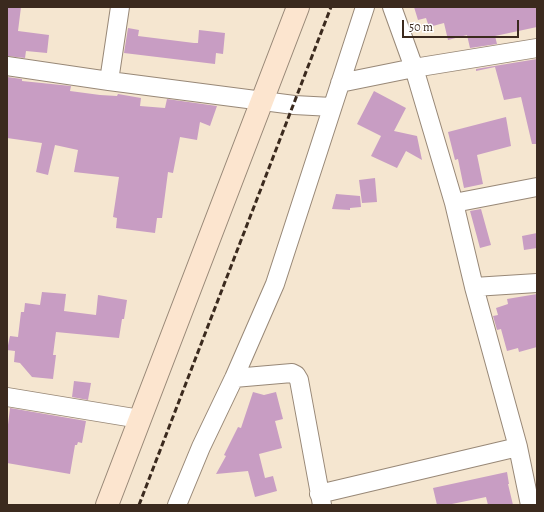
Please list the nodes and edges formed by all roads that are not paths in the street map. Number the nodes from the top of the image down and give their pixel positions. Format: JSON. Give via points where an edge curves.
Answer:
{"nodes":[{"id":1,"x":120,"y":7,"type":"edge"},
{"id":2,"x":298,"y":7,"type":"edge"},
{"id":3,"x":365,"y":7,"type":"edge"},
{"id":4,"x":392,"y":7,"type":"edge"},
{"id":5,"x":537,"y":48,"type":"edge"},
{"id":6,"x":7,"y":66,"type":"edge"},
{"id":7,"x":414,"y":68,"type":"junction"},
{"id":8,"x":109,"y":81,"type":"junction"},
{"id":9,"x":340,"y":83,"type":"junction"},
{"id":10,"x":261,"y":100,"type":"junction"},
{"id":11,"x":332,"y":106,"type":"junction"},
{"id":12,"x":537,"y":187,"type":"edge"},
{"id":13,"x":454,"y":203,"type":"junction"},
{"id":14,"x":537,"y":283,"type":"edge"},
{"id":15,"x":474,"y":287,"type":"junction"},
{"id":16,"x":234,"y":378,"type":"junction"},
{"id":17,"x":7,"y":397,"type":"edge"},
{"id":18,"x":140,"y":419,"type":"junction"},
{"id":19,"x":518,"y":447,"type":"junction"},
{"id":20,"x":320,"y":499,"type":"edge"},
{"id":21,"x":107,"y":505,"type":"edge"},
{"id":22,"x":177,"y":505,"type":"edge"},
{"id":23,"x":530,"y":505,"type":"edge"}],
"edges":[{"from":1,"to":8,"type":"street"},
{"from":2,"to":10,"type":"street"},
{"from":3,"to":9,"type":"street"},
{"from":4,"to":7,"type":"street"},
{"from":5,"to":7,"type":"street"},
{"from":6,"to":8,"type":"street"},
{"from":7,"to":9,"type":"street"},
{"from":7,"to":13,"type":"street"},
{"from":8,"to":10,"type":"street"},
{"from":9,"to":11,"type":"street"},
{"from":10,"to":11,"type":"street","via":[[294,105]]},
{"from":10,"to":18,"type":"street"},
{"from":11,"to":16,"type":"street","via":[[275,284]]},
{"from":12,"to":13,"type":"street"},
{"from":13,"to":15,"type":"street"},
{"from":14,"to":15,"type":"street"},
{"from":15,"to":19,"type":"street"},
{"from":16,"to":20,"type":"street","via":[[292,373],[296,375]]},
{"from":16,"to":22,"type":"street"},
{"from":17,"to":18,"type":"street"},
{"from":18,"to":21,"type":"street"},
{"from":19,"to":20,"type":"street"},
{"from":19,"to":23,"type":"street"}]}
